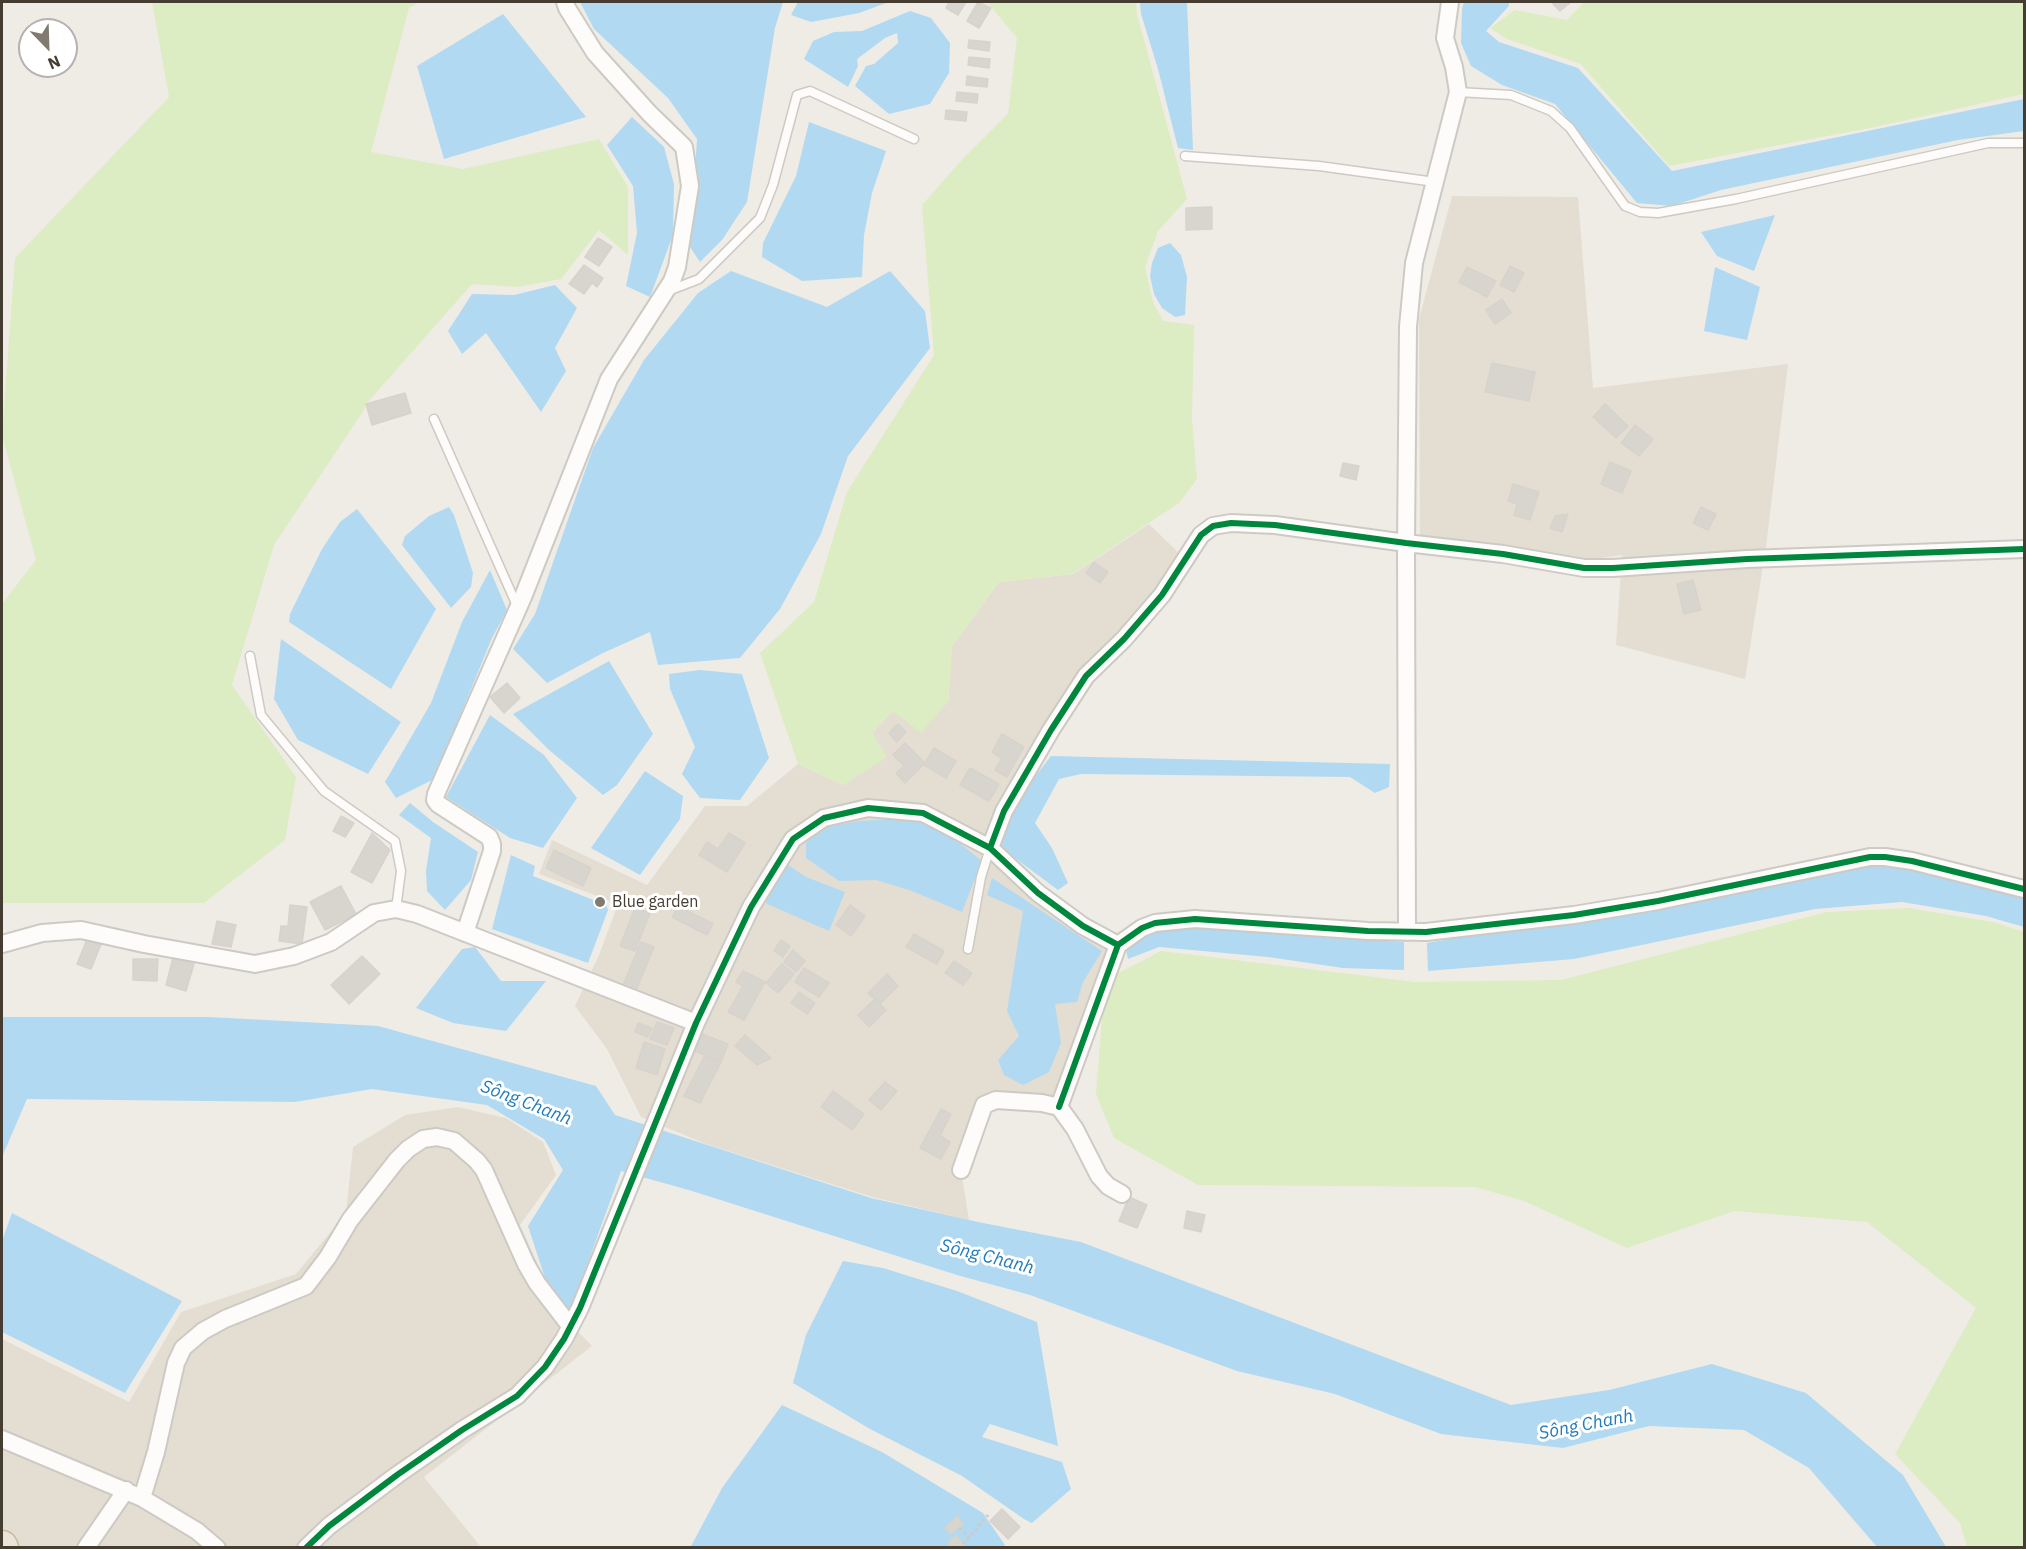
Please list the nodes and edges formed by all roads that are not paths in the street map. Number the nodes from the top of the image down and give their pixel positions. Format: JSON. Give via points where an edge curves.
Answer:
{"nodes":[{"id":1,"x":566,"y":2,"type":"edge"},
{"id":2,"x":1450,"y":2,"type":"edge"},
{"id":3,"x":1458,"y":92,"type":"junction"},
{"id":4,"x":914,"y":139,"type":"dead end"},
{"id":5,"x":2025,"y":143,"type":"edge"},
{"id":6,"x":1185,"y":156,"type":"dead end"},
{"id":7,"x":1435,"y":182,"type":"junction"},
{"id":8,"x":666,"y":291,"type":"junction"},
{"id":9,"x":434,"y":419,"type":"dead end"},
{"id":10,"x":1406,"y":543,"type":"junction"},
{"id":11,"x":2025,"y":549,"type":"edge"},
{"id":12,"x":518,"y":608,"type":"junction"},
{"id":13,"x":250,"y":656,"type":"dead end"},
{"id":14,"x":990,"y":848,"type":"junction"},
{"id":15,"x":2025,"y":889,"type":"edge"},
{"id":16,"x":396,"y":909,"type":"junction"},
{"id":17,"x":1407,"y":932,"type":"junction"},
{"id":18,"x":465,"y":933,"type":"junction"},
{"id":19,"x":2,"y":944,"type":"edge"},
{"id":20,"x":1118,"y":945,"type":"junction"},
{"id":21,"x":968,"y":949,"type":"dead end"},
{"id":22,"x":696,"y":1023,"type":"junction"},
{"id":23,"x":1059,"y":1107,"type":"junction"},
{"id":24,"x":961,"y":1170,"type":"dead end"},
{"id":25,"x":1122,"y":1194,"type":"dead end"},
{"id":26,"x":570,"y":1326,"type":"junction"},
{"id":27,"x":2,"y":1439,"type":"edge"},
{"id":28,"x":126,"y":1490,"type":"junction"},
{"id":29,"x":142,"y":1498,"type":"junction"},
{"id":30,"x":86,"y":1548,"type":"edge"},
{"id":31,"x":217,"y":1548,"type":"edge"},
{"id":32,"x":306,"y":1548,"type":"edge"}],
"edges":[{"from":1,"to":8,"type":"street","via":[[595,53],[684,147],[690,186],[677,267]]},
{"from":2,"to":3,"type":"street","via":[[1445,38]]},
{"from":3,"to":5,"type":"lane","via":[[1511,95],[1551,111],[1570,128],[1625,206],[1640,212],[1658,213],[1736,199],[1988,143]]},
{"from":3,"to":7,"type":"street"},
{"from":4,"to":8,"type":"lane","via":[[810,90],[797,95],[760,218],[699,279]]},
{"from":6,"to":7,"type":"lane","via":[[1319,166]]},
{"from":7,"to":10,"type":"street","via":[[1414,263],[1408,327]]},
{"from":8,"to":12,"type":"street","via":[[609,379]]},
{"from":9,"to":12,"type":"lane"},
{"from":10,"to":11,"type":"street","via":[[1584,568]]},
{"from":10,"to":14,"type":"street","via":[[1275,525],[1213,526],[1201,535],[1162,596],[1086,676],[1004,811]]},
{"from":10,"to":17,"type":"street"},
{"from":12,"to":18,"type":"street","via":[[435,800],[489,837],[492,844]]},
{"from":13,"to":16,"type":"lane","via":[[261,715],[324,791],[395,841],[401,871]]},
{"from":14,"to":20,"type":"street","via":[[1038,893],[1083,926]]},
{"from":14,"to":21,"type":"lane"},
{"from":14,"to":22,"type":"street","via":[[924,813],[868,807],[824,818],[793,839],[752,907]]},
{"from":15,"to":17,"type":"street","via":[[1912,861],[1870,857],[1658,902]]},
{"from":16,"to":18,"type":"street"},
{"from":16,"to":19,"type":"street","via":[[374,913],[330,942],[294,956],[255,963],[81,930],[42,933]]},
{"from":17,"to":20,"type":"street","via":[[1194,919],[1155,923]]},
{"from":18,"to":22,"type":"street"},
{"from":20,"to":23,"type":"street"},
{"from":22,"to":26,"type":"street"},
{"from":23,"to":24,"type":"street","via":[[996,1100],[984,1105]]},
{"from":23,"to":25,"type":"street","via":[[1099,1176]]},
{"from":26,"to":29,"type":"street","via":[[526,1264],[477,1161],[453,1141],[423,1139],[397,1160],[306,1286],[225,1319],[183,1348]]},
{"from":26,"to":32,"type":"street","via":[[545,1367],[517,1396],[397,1474]]},
{"from":27,"to":28,"type":"street"},
{"from":28,"to":29,"type":"street"},
{"from":28,"to":30,"type":"street"},
{"from":29,"to":31,"type":"street","via":[[197,1531]]}]}
